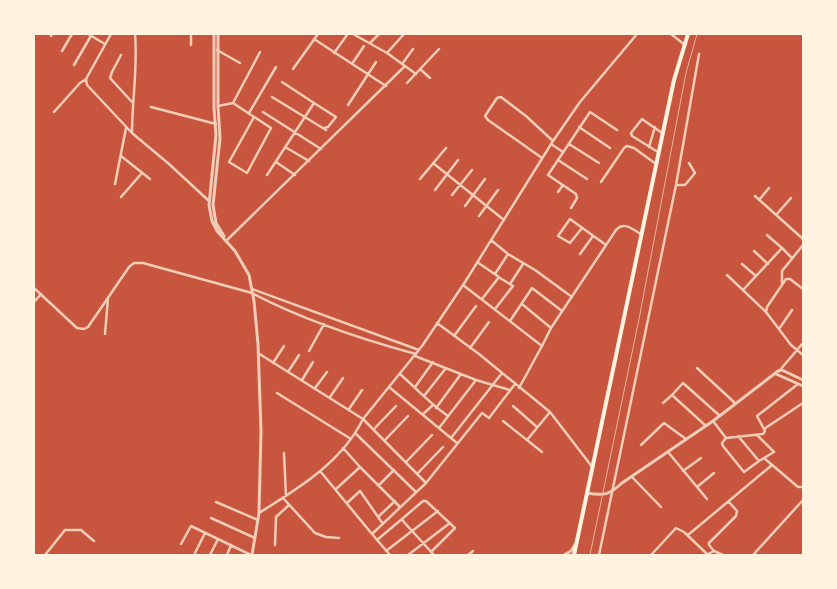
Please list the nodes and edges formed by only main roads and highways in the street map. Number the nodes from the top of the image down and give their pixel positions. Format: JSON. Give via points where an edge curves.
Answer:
{"nodes":[{"id":1,"x":688,"y":34,"type":"edge"},
{"id":2,"x":574,"y":555,"type":"edge"}],
"edges":[{"from":1,"to":2,"type":"main road","via":[[662,132]]}]}
